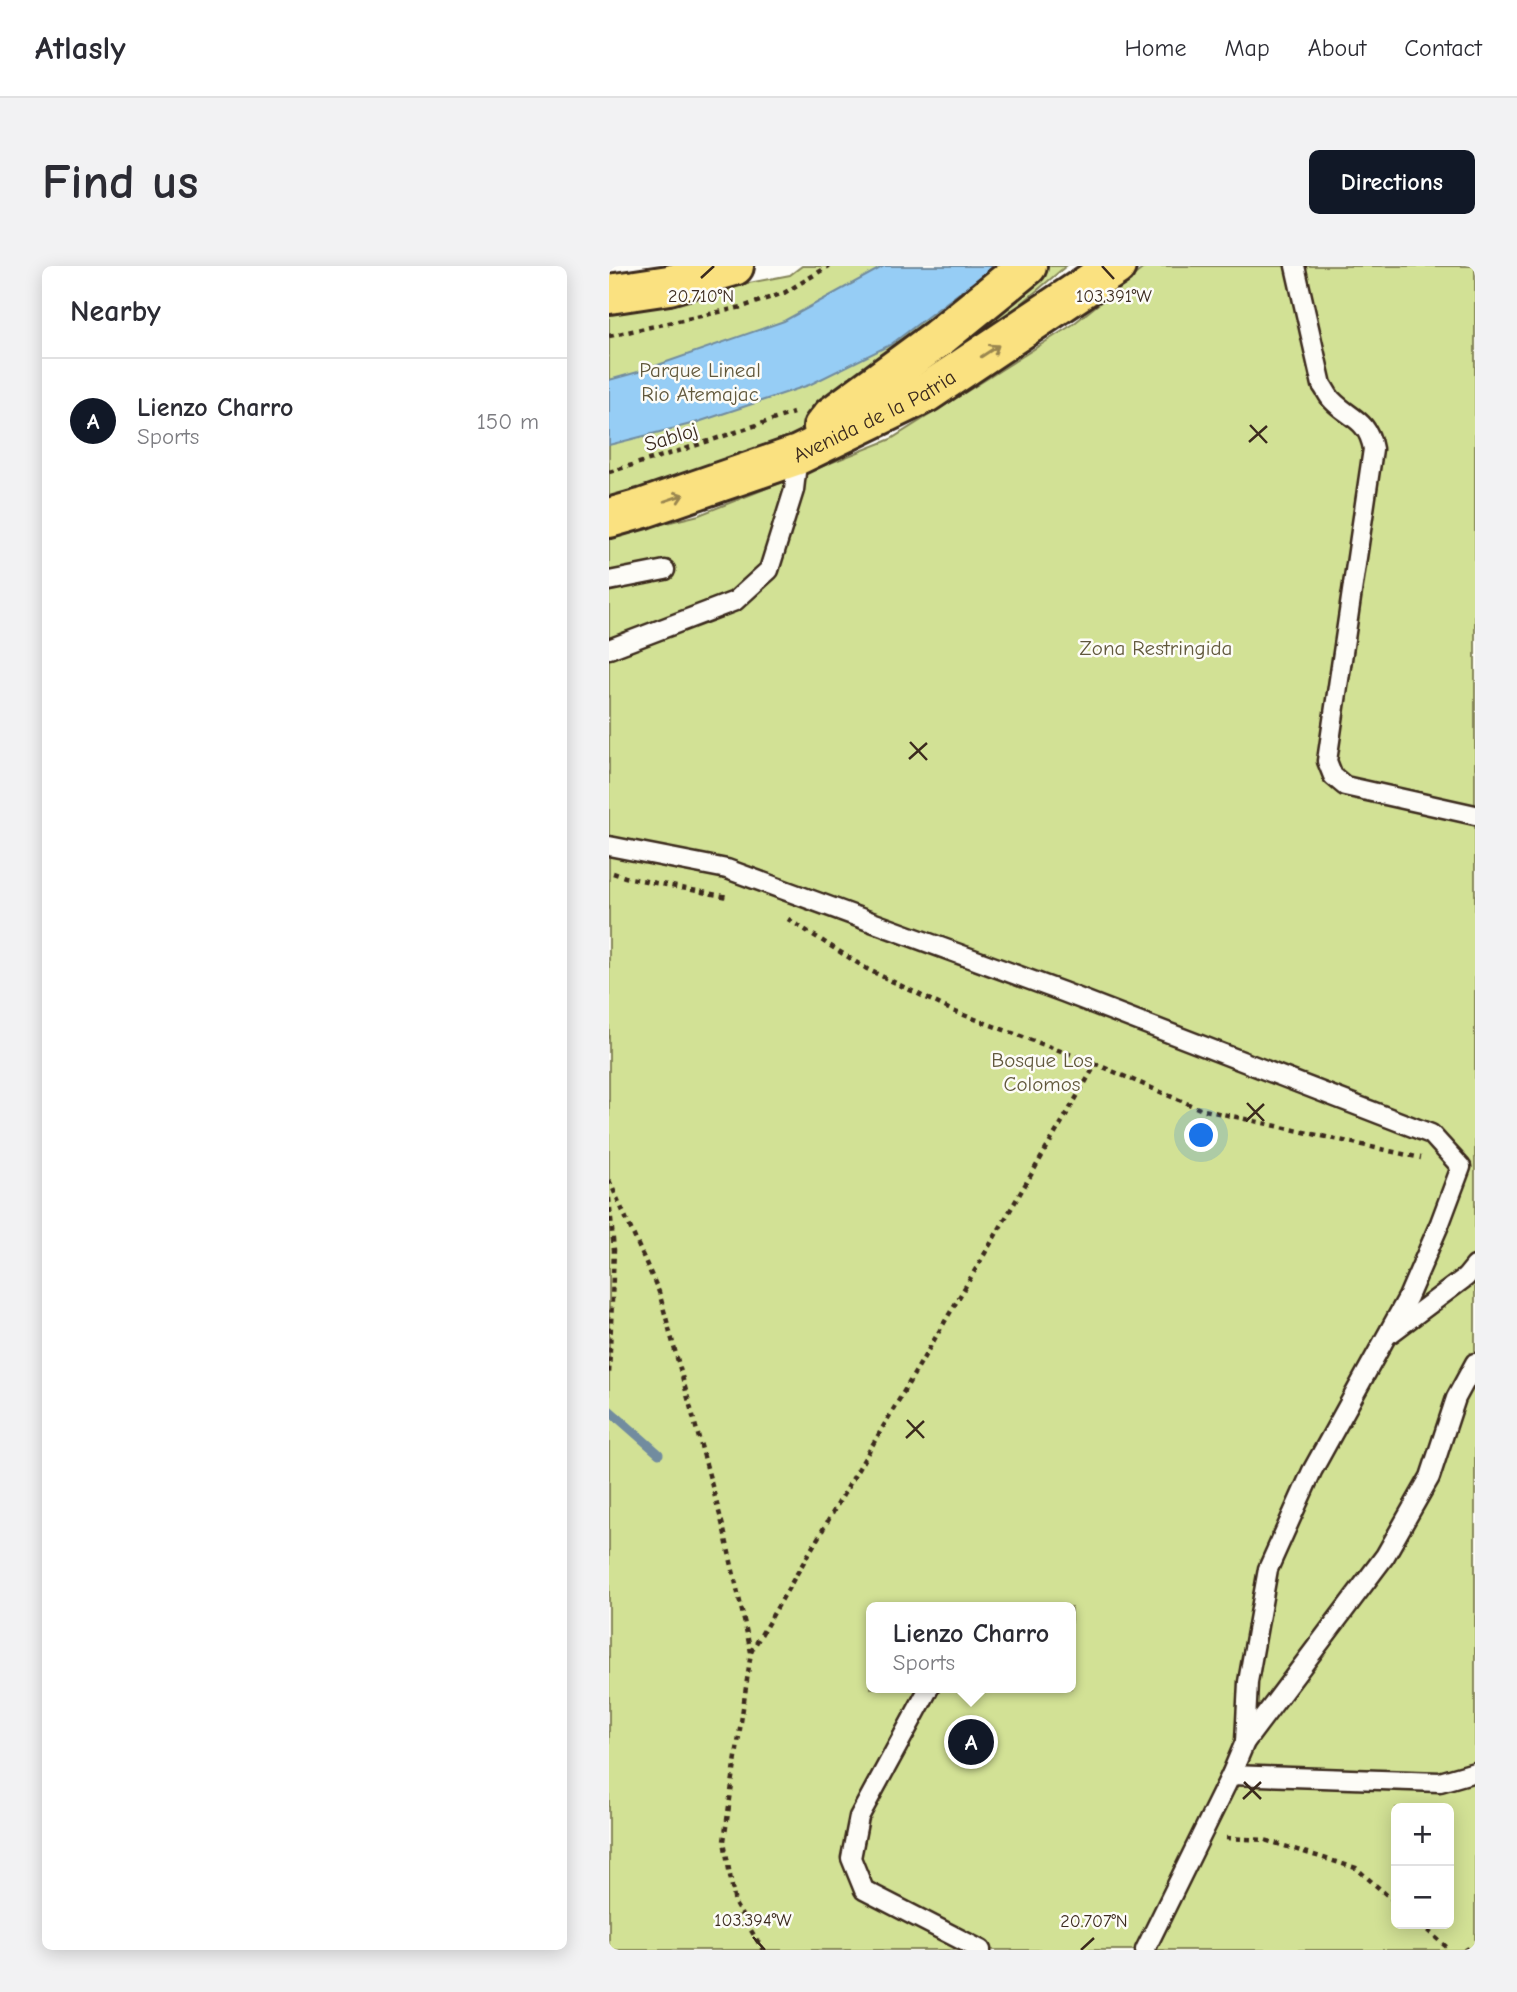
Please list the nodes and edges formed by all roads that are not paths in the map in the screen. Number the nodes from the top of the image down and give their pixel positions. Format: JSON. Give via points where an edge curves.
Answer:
{"nodes":[{"id":1,"x":636,"y":266,"type":"edge"},
{"id":2,"x":734,"y":266,"type":"edge"},
{"id":3,"x":1027,"y":266,"type":"edge"},
{"id":4,"x":1116,"y":266,"type":"edge"},
{"id":5,"x":1295,"y":266,"type":"edge"},
{"id":6,"x":609,"y":277,"type":"edge"},
{"id":7,"x":609,"y":294,"type":"edge"},
{"id":8,"x":798,"y":455,"type":"junction"},
{"id":9,"x":609,"y":518,"type":"edge"},
{"id":10,"x":665,"y":570,"type":"dead end"},
{"id":11,"x":609,"y":581,"type":"edge"},
{"id":12,"x":609,"y":649,"type":"edge"},
{"id":13,"x":1475,"y":815,"type":"edge"},
{"id":14,"x":609,"y":846,"type":"edge"},
{"id":15,"x":1475,"y":1266,"type":"edge"},
{"id":16,"x":1385,"y":1338,"type":"junction"},
{"id":17,"x":1475,"y":1363,"type":"edge"},
{"id":18,"x":926,"y":1693,"type":"edge"},
{"id":19,"x":1245,"y":1742,"type":"junction"},
{"id":20,"x":1475,"y":1772,"type":"edge"},
{"id":21,"x":1231,"y":1775,"type":"junction"},
{"id":22,"x":981,"y":1950,"type":"edge"},
{"id":23,"x":1145,"y":1950,"type":"edge"}],
"edges":[{"from":1,"to":6,"type":"main road"},
{"from":2,"to":7,"type":"main road","via":[[669,285]]},
{"from":3,"to":8,"type":"main road","via":[[832,416]]},
{"from":8,"to":4,"type":"main road","name":"Avenida de la Patria","one_way":true,"via":[[926,393]]},
{"from":5,"to":13,"type":"lane","via":[[1322,385],[1370,434],[1373,449],[1327,761],[1333,776],[1345,786]]},
{"from":9,"to":8,"type":"main road","name":"Avenida de la Patria","one_way":true},
{"from":8,"to":12,"type":"lane","via":[[794,490],[769,570],[736,601]]},
{"from":10,"to":11,"type":"lane"},
{"from":14,"to":16,"type":"lane","via":[[726,869],[1431,1133],[1461,1167],[1408,1297]]},
{"from":15,"to":16,"type":"lane"},
{"from":16,"to":19,"type":"lane","via":[[1312,1471],[1268,1569],[1248,1682]]},
{"from":17,"to":19,"type":"lane","via":[[1456,1398],[1430,1477],[1385,1556]]},
{"from":18,"to":22,"type":"lane","via":[[859,1817],[851,1858],[865,1890]]},
{"from":19,"to":21,"type":"lane"},
{"from":20,"to":21,"type":"lane","via":[[1440,1782]]},
{"from":21,"to":23,"type":"lane"}]}
